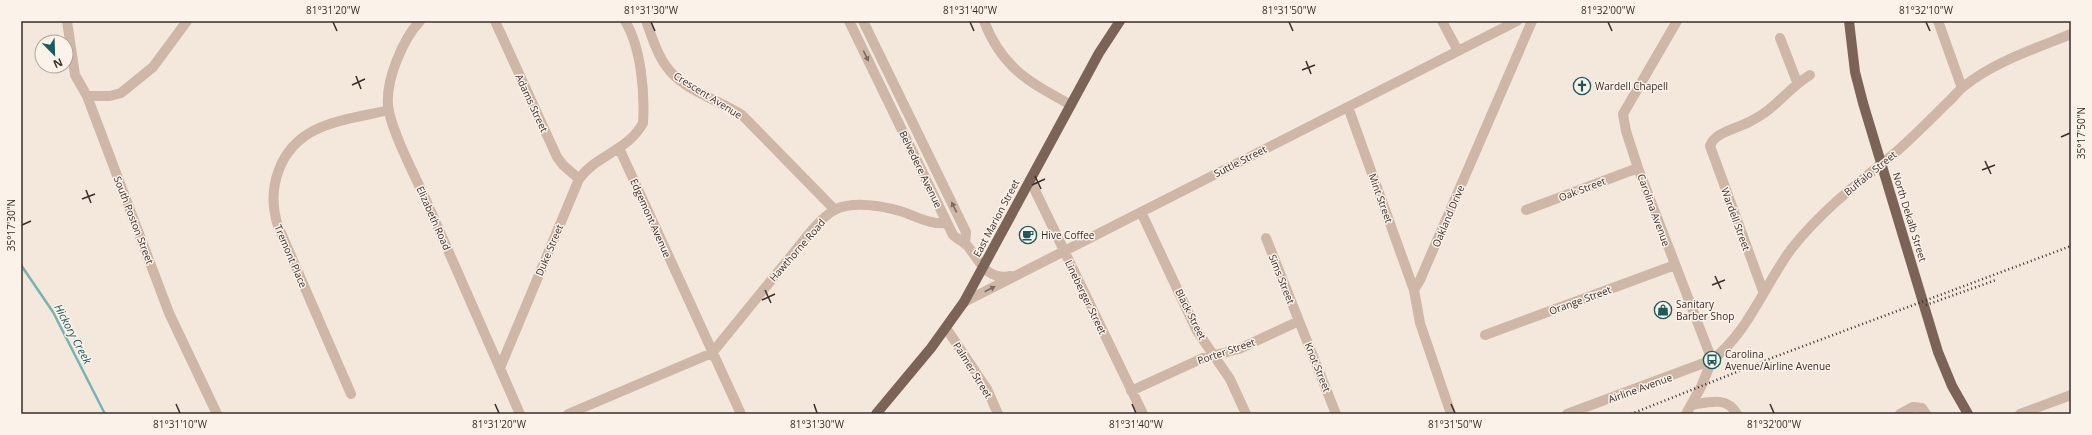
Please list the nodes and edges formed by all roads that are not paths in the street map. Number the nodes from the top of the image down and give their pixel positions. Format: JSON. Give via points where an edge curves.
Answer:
{"nodes":[{"id":1,"x":67,"y":21,"type":"edge"},
{"id":2,"x":186,"y":21,"type":"edge"},
{"id":3,"x":420,"y":21,"type":"edge"},
{"id":4,"x":495,"y":21,"type":"edge"},
{"id":5,"x":625,"y":21,"type":"edge"},
{"id":6,"x":646,"y":21,"type":"edge"},
{"id":7,"x":849,"y":21,"type":"edge"},
{"id":8,"x":863,"y":21,"type":"edge"},
{"id":9,"x":984,"y":21,"type":"edge"},
{"id":10,"x":1120,"y":21,"type":"edge"},
{"id":11,"x":1442,"y":21,"type":"edge"},
{"id":12,"x":1517,"y":21,"type":"edge"},
{"id":13,"x":1532,"y":21,"type":"edge"},
{"id":14,"x":1677,"y":21,"type":"edge"},
{"id":15,"x":1849,"y":21,"type":"edge"},
{"id":16,"x":1938,"y":21,"type":"edge"},
{"id":17,"x":2071,"y":34,"type":"edge"},
{"id":18,"x":1780,"y":38,"type":"dead end"},
{"id":19,"x":1458,"y":51,"type":"junction"},
{"id":20,"x":1810,"y":75,"type":"dead end"},
{"id":21,"x":1797,"y":82,"type":"junction"},
{"id":22,"x":894,"y":85,"type":"junction"},
{"id":23,"x":1962,"y":88,"type":"junction"},
{"id":24,"x":883,"y":90,"type":"junction"},
{"id":25,"x":86,"y":96,"type":"junction"},
{"id":26,"x":1071,"y":105,"type":"junction"},
{"id":27,"x":1348,"y":107,"type":"junction"},
{"id":28,"x":389,"y":110,"type":"junction"},
{"id":29,"x":619,"y":148,"type":"junction"},
{"id":30,"x":1881,"y":163,"type":"junction"},
{"id":31,"x":1638,"y":168,"type":"junction"},
{"id":32,"x":579,"y":179,"type":"junction"},
{"id":33,"x":1030,"y":180,"type":"junction"},
{"id":34,"x":836,"y":210,"type":"junction"},
{"id":35,"x":1526,"y":210,"type":"dead end"},
{"id":36,"x":1141,"y":212,"type":"junction"},
{"id":37,"x":947,"y":223,"type":"junction"},
{"id":38,"x":1266,"y":238,"type":"dead end"},
{"id":39,"x":965,"y":244,"type":"junction"},
{"id":40,"x":1063,"y":251,"type":"junction"},
{"id":41,"x":1675,"y":266,"type":"junction"},
{"id":42,"x":983,"y":268,"type":"junction"},
{"id":43,"x":1015,"y":276,"type":"junction"},
{"id":44,"x":1414,"y":290,"type":"junction"},
{"id":45,"x":1763,"y":291,"type":"junction"},
{"id":46,"x":964,"y":302,"type":"junction"},
{"id":47,"x":1299,"y":321,"type":"junction"},
{"id":48,"x":946,"y":328,"type":"junction"},
{"id":49,"x":1485,"y":336,"type":"dead end"},
{"id":50,"x":712,"y":353,"type":"junction"},
{"id":51,"x":1215,"y":355,"type":"junction"},
{"id":52,"x":1712,"y":360,"type":"junction"},
{"id":53,"x":500,"y":368,"type":"junction"},
{"id":54,"x":1131,"y":391,"type":"junction"},
{"id":55,"x":351,"y":394,"type":"dead end"},
{"id":56,"x":2071,"y":395,"type":"edge"},
{"id":57,"x":1689,"y":410,"type":"edge"},
{"id":58,"x":217,"y":414,"type":"edge"},
{"id":59,"x":520,"y":414,"type":"edge"},
{"id":60,"x":568,"y":414,"type":"edge"},
{"id":61,"x":741,"y":414,"type":"edge"},
{"id":62,"x":876,"y":414,"type":"edge"},
{"id":63,"x":998,"y":414,"type":"edge"},
{"id":64,"x":1143,"y":414,"type":"edge"},
{"id":65,"x":1246,"y":414,"type":"edge"},
{"id":66,"x":1336,"y":414,"type":"edge"},
{"id":67,"x":1452,"y":414,"type":"edge"},
{"id":68,"x":1568,"y":414,"type":"edge"},
{"id":69,"x":1737,"y":414,"type":"edge"},
{"id":70,"x":1900,"y":414,"type":"edge"},
{"id":71,"x":1926,"y":414,"type":"edge"},
{"id":72,"x":1968,"y":414,"type":"edge"},
{"id":73,"x":2020,"y":414,"type":"edge"}],
"edges":[{"from":1,"to":25,"type":"street","name":"South Poston Street","via":[[75,75]]},
{"from":2,"to":25,"type":"street","via":[[153,67],[121,93],[110,96]]},
{"from":3,"to":28,"type":"street","name":"Elizabeth Road","via":[[408,38],[396,64],[389,92]]},
{"from":4,"to":32,"type":"street","name":"Adams Street","via":[[557,157],[562,165]]},
{"from":5,"to":29,"type":"street","via":[[636,44],[643,123],[631,139]]},
{"from":6,"to":34,"type":"street","name":"Crescent Avenue","via":[[659,54],[670,71],[685,83],[742,115]]},
{"from":7,"to":24,"type":"street","name":"Belvedere Avenue","one_way":true},
{"from":8,"to":22,"type":"street","name":"Belvedere Avenue"},
{"from":9,"to":26,"type":"street","via":[[998,51],[1014,70]]},
{"from":10,"to":26,"type":"main road","name":"East Marion Street","via":[[1099,53]]},
{"from":11,"to":19,"type":"street"},
{"from":12,"to":19,"type":"street","name":"Suttle Street"},
{"from":13,"to":44,"type":"street","name":"Oakland Drive"},
{"from":14,"to":31,"type":"street","name":"Carolina Avenue","via":[[1623,114]]},
{"from":15,"to":30,"type":"main road","name":"North Dekalb Street","via":[[1855,72]]},
{"from":16,"to":23,"type":"street"},
{"from":17,"to":23,"type":"street","name":"Buffalo Street","via":[[1989,69]]},
{"from":18,"to":21,"type":"street"},
{"from":19,"to":27,"type":"street","name":"Suttle Street"},
{"from":20,"to":21,"type":"street"},
{"from":21,"to":45,"type":"street","name":"Wardell Street","via":[[1771,108],[1742,126],[1718,136],[1712,140],[1710,146]]},
{"from":22,"to":24,"type":"street"},
{"from":39,"to":22,"type":"street","name":"Belvedere Avenue","one_way":true,"via":[[966,232]]},
{"from":23,"to":30,"type":"street","name":"Buffalo Street","via":[[1906,144]]},
{"from":24,"to":37,"type":"street","name":"Belvedere Avenue"},
{"from":25,"to":58,"type":"street","name":"South Poston Street","via":[[169,313]]},
{"from":26,"to":33,"type":"main road","name":"East Marion Street"},
{"from":27,"to":36,"type":"street","name":"Suttle Street"},
{"from":27,"to":44,"type":"street","name":"Mint Street"},
{"from":28,"to":53,"type":"street","name":"Elizabeth Road"},
{"from":28,"to":55,"type":"street","name":"Tremont Place","via":[[325,126],[306,136],[283,161],[276,176],[273,193],[274,216]]},
{"from":29,"to":32,"type":"street","name":"Duke Street","via":[[592,164]]},
{"from":29,"to":50,"type":"street","name":"Edgemont Avenue"},
{"from":30,"to":45,"type":"street","name":"Buffalo Street","via":[[1847,190],[1817,219],[1792,248]]},
{"from":30,"to":72,"type":"main road","name":"North Dekalb Street","via":[[1938,352]]},
{"from":31,"to":35,"type":"street","name":"Oak Street"},
{"from":31,"to":41,"type":"street","name":"Carolina Avenue"},
{"from":32,"to":53,"type":"street","name":"Duke Street"},
{"from":33,"to":40,"type":"street","name":"Lineberger Street"},
{"from":33,"to":42,"type":"main road","name":"East Marion Street"},
{"from":34,"to":37,"type":"street","name":"Hawthorne Road","via":[[854,206],[888,208],[934,223]]},
{"from":34,"to":50,"type":"street","name":"Hawthorne Road","via":[[822,218],[812,229]]},
{"from":36,"to":40,"type":"street","name":"Suttle Street"},
{"from":36,"to":51,"type":"street","name":"Black Street","via":[[1197,330]]},
{"from":37,"to":39,"type":"street","name":"Belvedere Avenue","via":[[955,237]]},
{"from":38,"to":47,"type":"street","name":"Sims Street"},
{"from":39,"to":42,"type":"street","name":"Belvedere Avenue"},
{"from":40,"to":43,"type":"street","name":"Suttle Street"},
{"from":40,"to":54,"type":"street","name":"Lineberger Street"},
{"from":41,"to":49,"type":"street","name":"Orange Street"},
{"from":41,"to":52,"type":"street","name":"Carolina Avenue"},
{"from":42,"to":43,"type":"street","via":[[1000,277]]},
{"from":42,"to":46,"type":"main road","name":"East Marion Street"},
{"from":46,"to":43,"type":"street","name":"Suttle Street","one_way":true},
{"from":44,"to":67,"type":"street","via":[[1420,323]]},
{"from":45,"to":52,"type":"street","name":"Buffalo Street","via":[[1742,326],[1722,353]]},
{"from":46,"to":48,"type":"main road","name":"East Marion Street"},
{"from":47,"to":51,"type":"street","name":"Porter Street","via":[[1239,349]]},
{"from":47,"to":66,"type":"street","name":"Knot Street"},
{"from":48,"to":62,"type":"main road","name":"East Marion Street"},
{"from":48,"to":63,"type":"street","name":"Palmer Street","via":[[987,389]]},
{"from":50,"to":60,"type":"street","name":"Hawthorne Road"},
{"from":50,"to":61,"type":"street","name":"Edgemont Avenue"},
{"from":51,"to":54,"type":"street","name":"Porter Street"},
{"from":51,"to":65,"type":"street","name":"Black Street","via":[[1230,379]]},
{"from":52,"to":57,"type":"street"},
{"from":52,"to":68,"type":"street","name":"Airline Avenue"},
{"from":53,"to":59,"type":"street","name":"Elizabeth Road"},
{"from":54,"to":64,"type":"street","name":"Lineberger Street"},
{"from":56,"to":73,"type":"street"},
{"from":57,"to":69,"type":"street","via":[[1723,401]]},
{"from":70,"to":71,"type":"street","via":[[1912,407],[1922,408]]}]}
